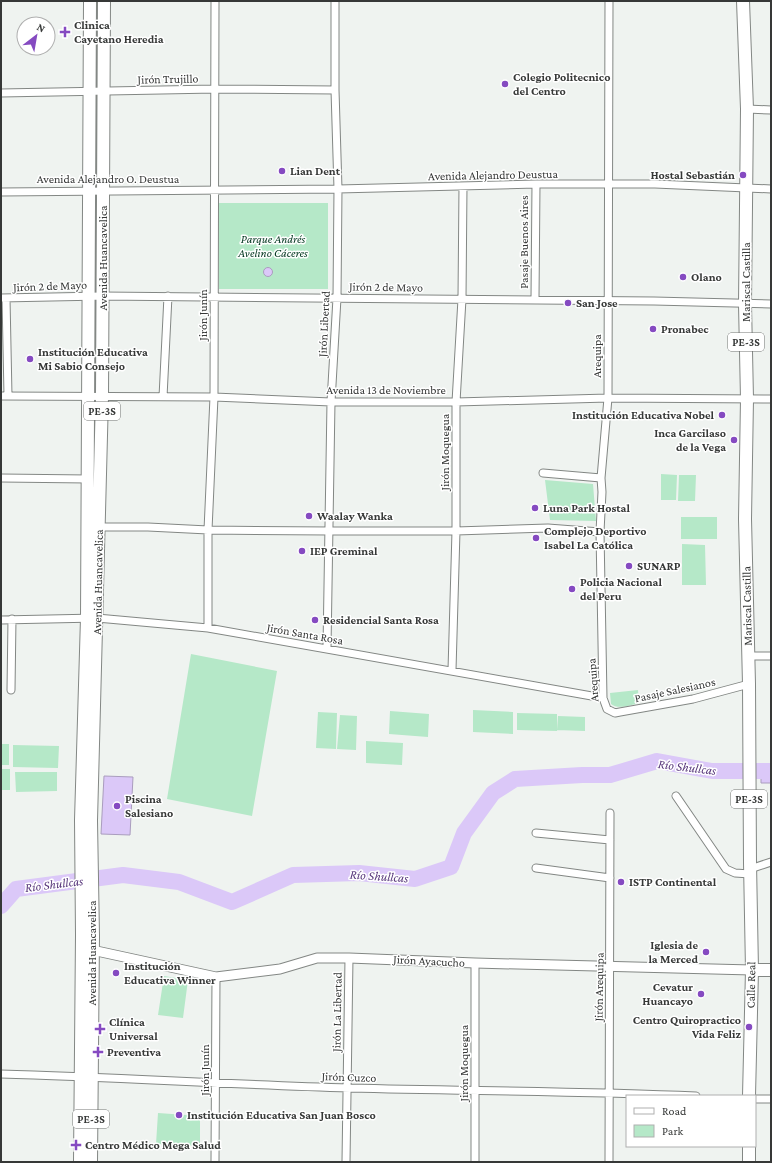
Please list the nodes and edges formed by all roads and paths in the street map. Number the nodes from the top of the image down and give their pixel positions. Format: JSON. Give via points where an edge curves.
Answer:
{"nodes":[{"id":1,"x":90,"y":1,"type":"edge"},
{"id":2,"x":104,"y":1,"type":"edge"},
{"id":3,"x":215,"y":1,"type":"edge"},
{"id":4,"x":335,"y":1,"type":"edge"},
{"id":5,"x":609,"y":1,"type":"edge"},
{"id":6,"x":743,"y":1,"type":"edge"},
{"id":7,"x":215,"y":89,"type":"junction"},
{"id":8,"x":335,"y":90,"type":"junction"},
{"id":9,"x":104,"y":91,"type":"junction"},
{"id":10,"x":89,"y":92,"type":"junction"},
{"id":11,"x":1,"y":93,"type":"edge"},
{"id":12,"x":747,"y":109,"type":"junction"},
{"id":13,"x":771,"y":110,"type":"edge"},
{"id":14,"x":536,"y":184,"type":"junction"},
{"id":15,"x":608,"y":184,"type":"junction"},
{"id":16,"x":463,"y":186,"type":"junction"},
{"id":17,"x":747,"y":188,"type":"junction"},
{"id":18,"x":338,"y":189,"type":"junction"},
{"id":19,"x":771,"y":189,"type":"edge"},
{"id":20,"x":89,"y":190,"type":"junction"},
{"id":21,"x":103,"y":190,"type":"junction"},
{"id":22,"x":214,"y":190,"type":"junction"},
{"id":23,"x":1,"y":192,"type":"edge"},
{"id":24,"x":89,"y":296,"type":"junction"},
{"id":25,"x":102,"y":296,"type":"junction"},
{"id":26,"x":168,"y":296,"type":"junction"},
{"id":27,"x":214,"y":297,"type":"junction"},
{"id":28,"x":4,"y":298,"type":"edge"},
{"id":29,"x":337,"y":298,"type":"junction"},
{"id":30,"x":462,"y":299,"type":"junction"},
{"id":31,"x":535,"y":299,"type":"junction"},
{"id":32,"x":608,"y":300,"type":"junction"},
{"id":33,"x":745,"y":304,"type":"junction"},
{"id":34,"x":771,"y":304,"type":"edge"},
{"id":35,"x":5,"y":396,"type":"edge"},
{"id":36,"x":88,"y":397,"type":"junction"},
{"id":37,"x":102,"y":397,"type":"junction"},
{"id":38,"x":163,"y":397,"type":"junction"},
{"id":39,"x":214,"y":397,"type":"junction"},
{"id":40,"x":608,"y":398,"type":"junction"},
{"id":41,"x":747,"y":398,"type":"junction"},
{"id":42,"x":771,"y":398,"type":"edge"},
{"id":43,"x":331,"y":402,"type":"junction"},
{"id":44,"x":456,"y":402,"type":"junction"},
{"id":45,"x":543,"y":473,"type":"dead end"},
{"id":46,"x":1,"y":478,"type":"edge"},
{"id":47,"x":88,"y":478,"type":"junction"},
{"id":48,"x":601,"y":478,"type":"junction"},
{"id":49,"x":93,"y":527,"type":"junction"},
{"id":50,"x":208,"y":530,"type":"junction"},
{"id":51,"x":330,"y":531,"type":"junction"},
{"id":52,"x":456,"y":531,"type":"junction"},
{"id":53,"x":600,"y":532,"type":"junction"},
{"id":54,"x":92,"y":618,"type":"junction"},
{"id":55,"x":1,"y":620,"type":"edge"},
{"id":56,"x":12,"y":620,"type":"junction"},
{"id":57,"x":208,"y":628,"type":"junction"},
{"id":58,"x":327,"y":648,"type":"junction"},
{"id":59,"x":748,"y":656,"type":"junction"},
{"id":60,"x":771,"y":656,"type":"edge"},
{"id":61,"x":452,"y":670,"type":"junction"},
{"id":62,"x":749,"y":684,"type":"junction"},
{"id":63,"x":11,"y":690,"type":"dead end"},
{"id":64,"x":603,"y":698,"type":"junction"},
{"id":65,"x":607,"y":709,"type":"joint"},
{"id":66,"x":676,"y":796,"type":"dead end"},
{"id":67,"x":610,"y":813,"type":"dead end"},
{"id":68,"x":536,"y":833,"type":"dead end"},
{"id":69,"x":610,"y":840,"type":"junction"},
{"id":70,"x":771,"y":862,"type":"edge"},
{"id":71,"x":536,"y":868,"type":"dead end"},
{"id":72,"x":750,"y":868,"type":"junction"},
{"id":73,"x":610,"y":878,"type":"junction"},
{"id":74,"x":87,"y":935,"type":"junction"},
{"id":75,"x":92,"y":950,"type":"junction"},
{"id":76,"x":349,"y":958,"type":"junction"},
{"id":77,"x":475,"y":963,"type":"junction"},
{"id":78,"x":610,"y":966,"type":"junction"},
{"id":79,"x":752,"y":970,"type":"junction"},
{"id":80,"x":771,"y":970,"type":"edge"},
{"id":81,"x":216,"y":977,"type":"junction"},
{"id":82,"x":1,"y":1074,"type":"edge"},
{"id":83,"x":86,"y":1076,"type":"junction"},
{"id":84,"x":215,"y":1082,"type":"junction"},
{"id":85,"x":348,"y":1088,"type":"junction"},
{"id":86,"x":475,"y":1091,"type":"junction"},
{"id":87,"x":608,"y":1092,"type":"junction"},
{"id":88,"x":674,"y":1095,"type":"edge"},
{"id":89,"x":749,"y":1095,"type":"edge"},
{"id":90,"x":756,"y":1099,"type":"edge"},
{"id":91,"x":771,"y":1099,"type":"edge"},
{"id":92,"x":749,"y":1147,"type":"edge"},
{"id":93,"x":80,"y":1162,"type":"edge"},
{"id":94,"x":91,"y":1162,"type":"edge"},
{"id":95,"x":215,"y":1162,"type":"edge"},
{"id":96,"x":346,"y":1162,"type":"edge"},
{"id":97,"x":475,"y":1162,"type":"edge"},
{"id":98,"x":609,"y":1162,"type":"edge"},
{"id":99,"x":749,"y":1162,"type":"edge"}],
"edges":[{"from":1,"to":10,"type":"main road","name":"Avenida Huancavelica","number":"PE-3S"},
{"from":2,"to":9,"type":"main road","name":"Avenida Huancavelica","number":"PE-3S"},
{"from":3,"to":7,"type":"street","name":"Jirón Junín"},
{"from":4,"to":8,"type":"street","name":"Jirón Libertad"},
{"from":5,"to":15,"type":"street","name":"Arequipa"},
{"from":6,"to":12,"type":"main road","name":"Mariscal Castilla","number":"PE-3S"},
{"from":7,"to":8,"type":"street","name":"Jirón Trujillo"},
{"from":7,"to":9,"type":"street","name":"Jirón Trujillo"},
{"from":7,"to":22,"type":"street","name":"Jirón Junín"},
{"from":8,"to":18,"type":"street","name":"Jirón Libertad"},
{"from":9,"to":10,"type":"street","name":"Jirón Trujillo"},
{"from":9,"to":21,"type":"main road","name":"Avenida Huancavelica","number":"PE-3S"},
{"from":10,"to":11,"type":"street","name":"Jirón Trujillo"},
{"from":10,"to":20,"type":"main road","name":"Avenida Huancavelica","number":"PE-3S"},
{"from":12,"to":13,"type":"street"},
{"from":12,"to":17,"type":"main road","name":"Mariscal Castilla","number":"PE-3S"},
{"from":14,"to":15,"type":"street","name":"Avenida Alejandro Deustua"},
{"from":14,"to":16,"type":"street","name":"Avenida Alejandro Deustua"},
{"from":14,"to":31,"type":"street","name":"Pasaje Buenos Aires"},
{"from":15,"to":17,"type":"street","name":"Avenida Alejandro Deustua"},
{"from":15,"to":32,"type":"street","name":"Arequipa"},
{"from":16,"to":18,"type":"street","name":"Avenida Alejandro Deustua"},
{"from":16,"to":30,"type":"street","name":"Jirón Moquegua"},
{"from":17,"to":19,"type":"street","name":"Avenida Alejandro Deustua"},
{"from":17,"to":33,"type":"main road","name":"Mariscal Castilla","number":"PE-3S"},
{"from":18,"to":22,"type":"street","name":"Avenida Alejandro Deustua"},
{"from":18,"to":29,"type":"street","name":"Jirón Libertad"},
{"from":20,"to":21,"type":"street","name":"Avenida Alejandro O. Deustua"},
{"from":20,"to":23,"type":"street","name":"Avenida Alejandro O. Deustua"},
{"from":20,"to":24,"type":"main road","name":"Avenida Huancavelica","number":"PE-3S"},
{"from":21,"to":22,"type":"street","name":"Avenida Alejandro O. Deustua"},
{"from":21,"to":25,"type":"main road","name":"Avenida Huancavelica","number":"PE-3S"},
{"from":22,"to":27,"type":"street","name":"Jirón Junín"},
{"from":24,"to":25,"type":"street","name":"Jirón 2 de Mayo"},
{"from":24,"to":28,"type":"street","name":"Jirón 2 de Mayo"},
{"from":24,"to":36,"type":"main road","name":"Avenida Huancavelica","number":"PE-3S"},
{"from":25,"to":26,"type":"street","name":"Jirón 2 de Mayo"},
{"from":25,"to":37,"type":"main road","name":"Avenida Huancavelica","number":"PE-3S"},
{"from":26,"to":27,"type":"street","name":"Jirón 2 de Mayo"},
{"from":26,"to":38,"type":"street"},
{"from":27,"to":29,"type":"street","name":"Jirón 2 de Mayo"},
{"from":27,"to":39,"type":"street","name":"Jirón Junín"},
{"from":28,"to":35,"type":"street"},
{"from":29,"to":30,"type":"street","name":"Jirón 2 de Mayo"},
{"from":29,"to":43,"type":"street","name":"Jirón Libertad"},
{"from":30,"to":31,"type":"street","name":"Jirón 2 de Mayo"},
{"from":30,"to":44,"type":"street","name":"Jirón Moquegua"},
{"from":31,"to":32,"type":"street","name":"Jirón 2 de Mayo"},
{"from":32,"to":33,"type":"street","name":"Jirón 2 de Mayo"},
{"from":32,"to":40,"type":"street","name":"Arequipa"},
{"from":33,"to":34,"type":"street","name":"Jirón 2 de Mayo"},
{"from":33,"to":41,"type":"main road","name":"Mariscal Castilla","number":"PE-3S"},
{"from":35,"to":36,"type":"street","name":"Avenida 13 de Noviembre"},
{"from":36,"to":37,"type":"street","name":"Avenida 13 de Noviembre"},
{"from":36,"to":47,"type":"main road","name":"Avenida Huancavelica","number":"PE-3S"},
{"from":37,"to":38,"type":"street","name":"Avenida 13 de Noviembre"},
{"from":37,"to":49,"type":"main road","name":"Avenida Huancavelica","number":"PE-3S"},
{"from":38,"to":39,"type":"street","name":"Avenida 13 de Noviembre"},
{"from":39,"to":43,"type":"street","name":"Avenida 13 de Noviembre"},
{"from":39,"to":50,"type":"street","name":"Jirón Junín"},
{"from":40,"to":41,"type":"street","name":"Avenida 13 de Noviembre"},
{"from":40,"to":44,"type":"street","name":"Avenida 13 de Noviembre"},
{"from":40,"to":48,"type":"street","name":"Arequipa"},
{"from":41,"to":42,"type":"street","name":"Avenida 13 de Noviembre"},
{"from":41,"to":59,"type":"main road","name":"Mariscal Castilla","number":"PE-3S","via":[[745,520]]},
{"from":43,"to":44,"type":"street","name":"Avenida 13 de Noviembre"},
{"from":43,"to":51,"type":"street","name":"Jirón Libertad"},
{"from":44,"to":52,"type":"street","name":"Jirón Moquegua"},
{"from":45,"to":48,"type":"street"},
{"from":46,"to":47,"type":"street"},
{"from":47,"to":49,"type":"main road","name":"Avenida Huancavelica","number":"PE-3S"},
{"from":48,"to":53,"type":"street","name":"Arequipa"},
{"from":49,"to":50,"type":"street"},
{"from":49,"to":54,"type":"main road","name":"Avenida Huancavelica","number":"PE-3S"},
{"from":50,"to":51,"type":"street"},
{"from":50,"to":57,"type":"street","name":"Jirón Junín"},
{"from":51,"to":52,"type":"street"},
{"from":51,"to":58,"type":"street","name":"Jirón Libertad"},
{"from":52,"to":53,"type":"street","via":[[548,528]]},
{"from":52,"to":61,"type":"street","name":"Jirón Moquegua"},
{"from":53,"to":64,"type":"street","name":"Arequipa"},
{"from":54,"to":56,"type":"street","name":"Jirón Santa Rosa"},
{"from":54,"to":57,"type":"street","name":"Jirón Santa Rosa"},
{"from":54,"to":74,"type":"main road","name":"Avenida Huancavelica","number":"PE-3S","via":[[86,821]]},
{"from":55,"to":56,"type":"street","name":"Jirón Santa Rosa"},
{"from":56,"to":63,"type":"street"},
{"from":57,"to":58,"type":"street","name":"Jirón Santa Rosa"},
{"from":58,"to":61,"type":"street","name":"Jirón Santa Rosa"},
{"from":59,"to":60,"type":"street"},
{"from":59,"to":62,"type":"main road","name":"Mariscal Castilla","number":"PE-3S"},
{"from":61,"to":64,"type":"street","name":"Jirón Santa Rosa"},
{"from":62,"to":65,"type":"street","name":"Pasaje Salesianos","via":[[693,699],[615,713]]},
{"from":62,"to":72,"type":"main road","name":"Calle Real","number":"PE-3S"},
{"from":64,"to":65,"type":"street","name":"Arequipa"},
{"from":66,"to":72,"type":"street","via":[[726,869],[735,873]]},
{"from":67,"to":69,"type":"street","name":"Jirón Arequipa"},
{"from":68,"to":69,"type":"street"},
{"from":69,"to":73,"type":"street","name":"Jirón Arequipa"},
{"from":70,"to":72,"type":"street"},
{"from":71,"to":73,"type":"street"},
{"from":72,"to":79,"type":"main road","name":"Calle Real","number":"PE-3S"},
{"from":73,"to":78,"type":"street","name":"Jirón Arequipa"},
{"from":74,"to":75,"type":"main road","name":"Avenida Huancavelica","number":"PE-3S"},
{"from":74,"to":83,"type":"main road","name":"Avenida Huancavelica","number":"PE-3S"},
{"from":75,"to":81,"type":"street","name":"Jirón Ayacucho"},
{"from":75,"to":83,"type":"main road","name":"Avenida Huancavelica","number":"PE-3S"},
{"from":76,"to":77,"type":"street","name":"Jirón Ayacucho"},
{"from":76,"to":81,"type":"street","name":"Jirón Ayacucho","via":[[316,958],[280,969]]},
{"from":76,"to":85,"type":"street","name":"Jirón La Libertad"},
{"from":77,"to":78,"type":"street","name":"Jirón Ayacucho"},
{"from":77,"to":86,"type":"street","name":"Jirón Moquegua"},
{"from":78,"to":79,"type":"street","name":"Jirón Ayacucho"},
{"from":78,"to":87,"type":"street","name":"Jirón Arequipa"},
{"from":79,"to":80,"type":"main road","name":"Jirón Ayacucho"},
{"from":79,"to":89,"type":"main road","name":"Calle Real","number":"PE-3S"},
{"from":81,"to":84,"type":"street","name":"Jirón Junín"},
{"from":82,"to":83,"type":"street","name":"Jirón Cuzco"},
{"from":83,"to":84,"type":"street","name":"Jirón Cuzco"},
{"from":83,"to":93,"type":"main road","name":"Avenida Huancavelica","number":"PE-3S"},
{"from":83,"to":94,"type":"main road","name":"Avenida Huancavelica","number":"PE-3S"},
{"from":84,"to":85,"type":"street","name":"Jirón Cuzco"},
{"from":84,"to":95,"type":"street","name":"Jirón Junín"},
{"from":85,"to":86,"type":"street","name":"Jirón Cuzco"},
{"from":85,"to":96,"type":"street","name":"Jirón La Libertad"},
{"from":86,"to":87,"type":"street","name":"Jirón Cuzco"},
{"from":86,"to":97,"type":"street","name":"Jirón Moquegua"},
{"from":87,"to":88,"type":"street","name":"Jirón Cuzco"},
{"from":87,"to":98,"type":"street","name":"Jirón Arequipa"},
{"from":90,"to":91,"type":"street"},
{"from":92,"to":99,"type":"main road"}]}
